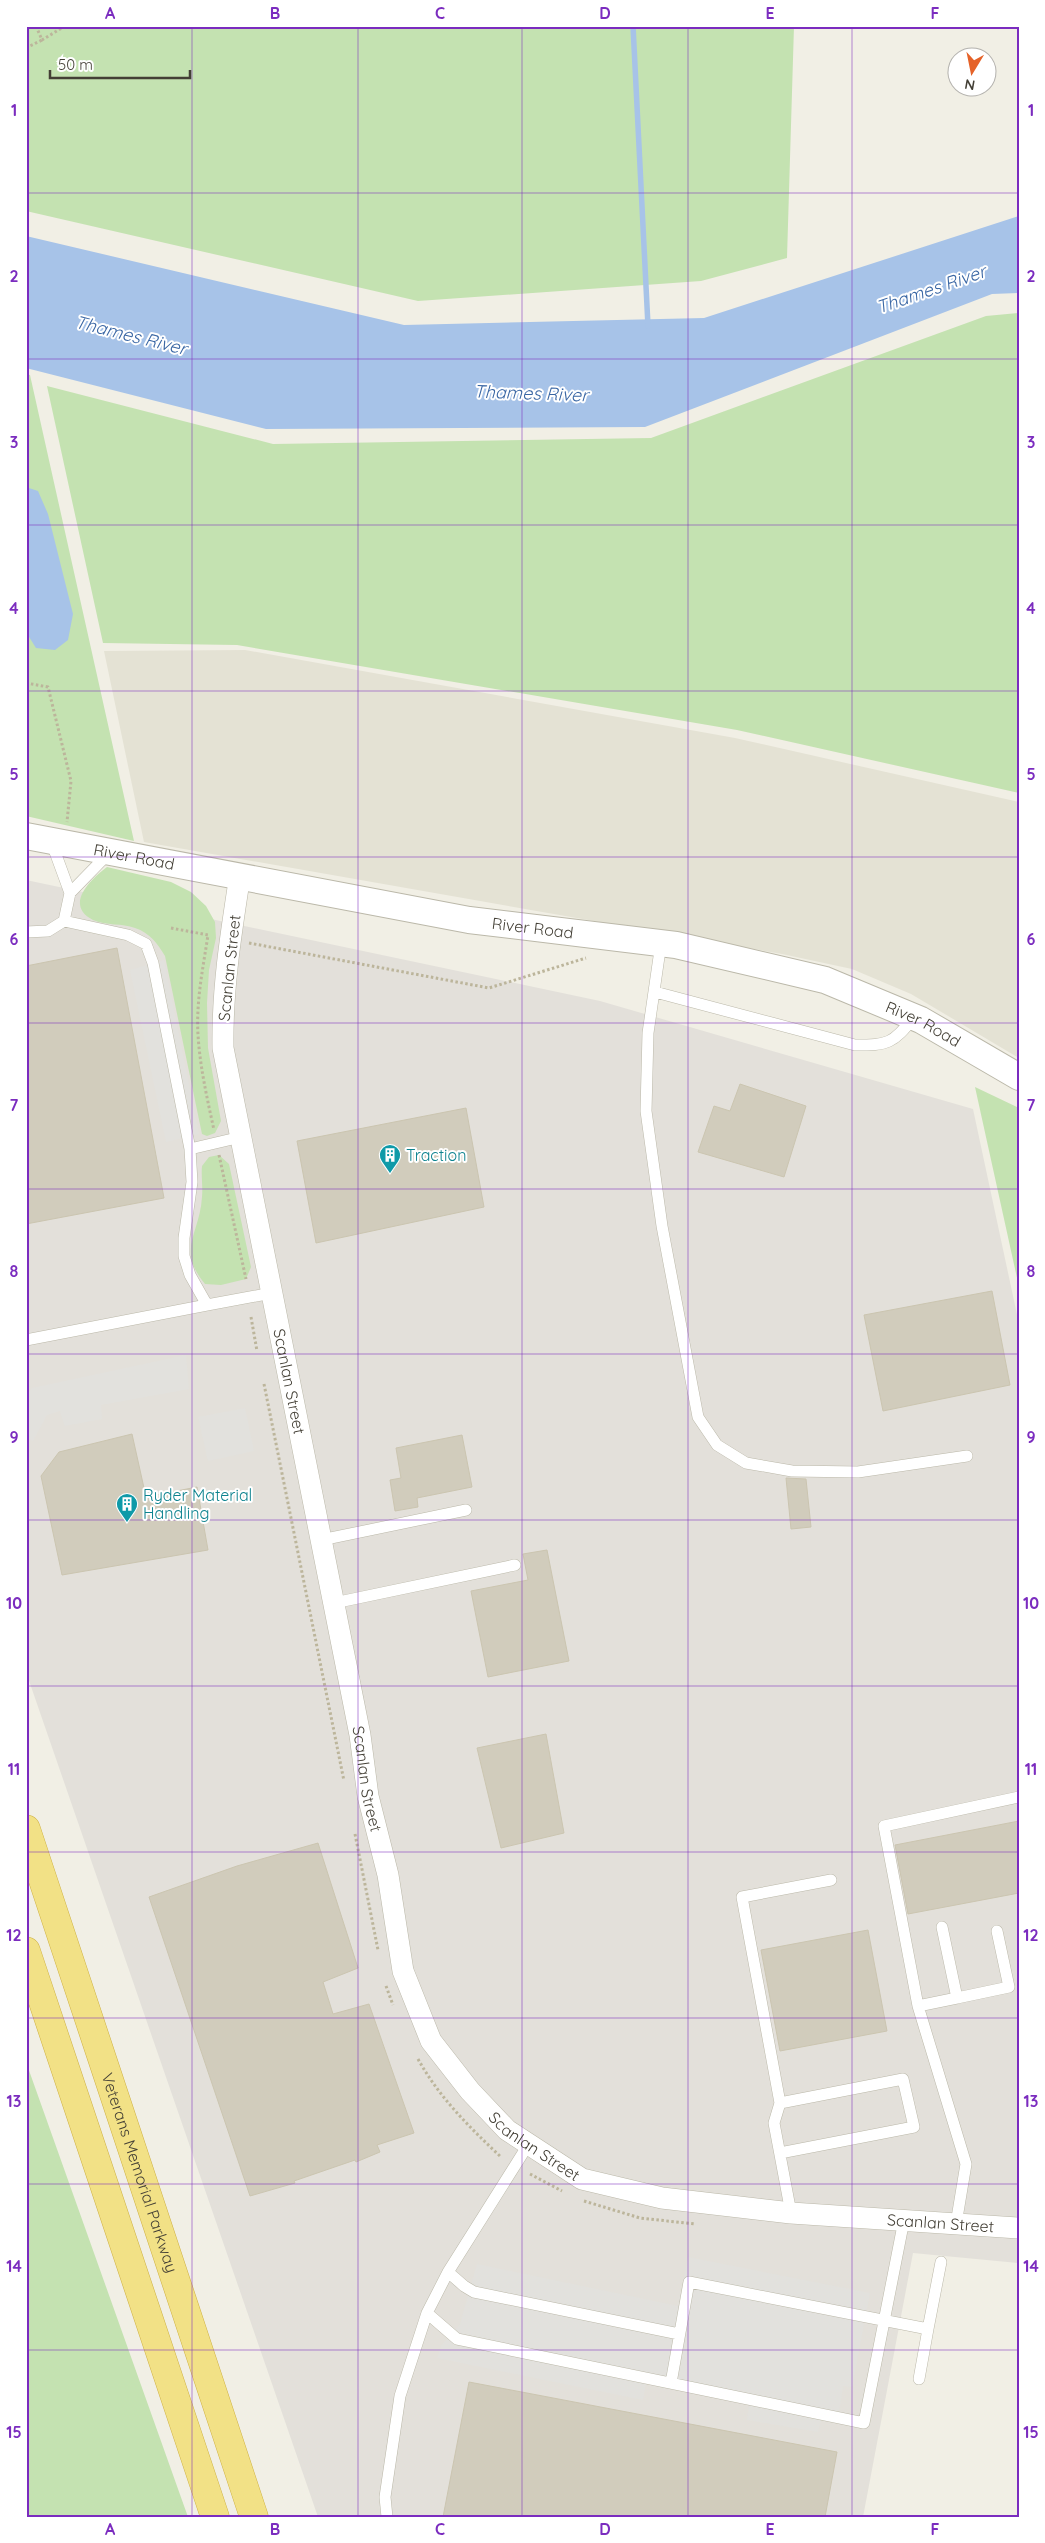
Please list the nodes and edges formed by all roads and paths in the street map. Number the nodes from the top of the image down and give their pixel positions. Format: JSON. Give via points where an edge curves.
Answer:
{"nodes":[{"id":1,"x":36,"y":26,"type":"edge"},
{"id":2,"x":65,"y":26,"type":"edge"},
{"id":3,"x":42,"y":40,"type":"junction"},
{"id":4,"x":26,"y":48,"type":"edge"},
{"id":5,"x":26,"y":683,"type":"edge"},
{"id":6,"x":47,"y":839,"type":"edge"},
{"id":7,"x":111,"y":851,"type":"junction"},
{"id":8,"x":240,"y":875,"type":"junction"},
{"id":9,"x":70,"y":893,"type":"junction"},
{"id":10,"x":64,"y":921,"type":"junction"},
{"id":11,"x":171,"y":928,"type":"dead end"},
{"id":12,"x":26,"y":932,"type":"edge"},
{"id":13,"x":250,"y":943,"type":"dead end"},
{"id":14,"x":661,"y":943,"type":"junction"},
{"id":15,"x":591,"y":956,"type":"dead end"},
{"id":16,"x":655,"y":992,"type":"junction"},
{"id":17,"x":914,"y":1017,"type":"junction"},
{"id":18,"x":1019,"y":1077,"type":"edge"},
{"id":19,"x":215,"y":1133,"type":"dead end"},
{"id":20,"x":241,"y":1137,"type":"junction"},
{"id":21,"x":190,"y":1149,"type":"junction"},
{"id":22,"x":220,"y":1155,"type":"dead end"},
{"id":23,"x":246,"y":1279,"type":"dead end"},
{"id":24,"x":272,"y":1293,"type":"junction"},
{"id":25,"x":206,"y":1305,"type":"junction"},
{"id":26,"x":250,"y":1318,"type":"dead end"},
{"id":27,"x":26,"y":1340,"type":"edge"},
{"id":28,"x":257,"y":1351,"type":"dead end"},
{"id":29,"x":264,"y":1384,"type":"dead end"},
{"id":30,"x":967,"y":1456,"type":"dead end"},
{"id":31,"x":466,"y":1510,"type":"dead end"},
{"id":32,"x":321,"y":1540,"type":"junction"},
{"id":33,"x":515,"y":1565,"type":"dead end"},
{"id":34,"x":334,"y":1603,"type":"junction"},
{"id":35,"x":344,"y":1782,"type":"dead end"},
{"id":36,"x":1019,"y":1798,"type":"edge"},
{"id":37,"x":26,"y":1830,"type":"edge"},
{"id":38,"x":831,"y":1880,"type":"dead end"},
{"id":39,"x":942,"y":1926,"type":"dead end"},
{"id":40,"x":997,"y":1932,"type":"dead end"},
{"id":41,"x":26,"y":1951,"type":"edge"},
{"id":42,"x":957,"y":1998,"type":"junction"},
{"id":43,"x":918,"y":2006,"type":"junction"},
{"id":44,"x":780,"y":2103,"type":"junction"},
{"id":45,"x":528,"y":2145,"type":"junction"},
{"id":46,"x":780,"y":2153,"type":"junction"},
{"id":47,"x":791,"y":2213,"type":"junction"},
{"id":48,"x":904,"y":2220,"type":"junction"},
{"id":49,"x":956,"y":2224,"type":"junction"},
{"id":50,"x":1019,"y":2228,"type":"edge"},
{"id":51,"x":941,"y":2262,"type":"dead end"},
{"id":52,"x":448,"y":2272,"type":"junction"},
{"id":53,"x":427,"y":2313,"type":"junction"},
{"id":54,"x":884,"y":2320,"type":"junction"},
{"id":55,"x":928,"y":2329,"type":"junction"},
{"id":56,"x":679,"y":2334,"type":"junction"},
{"id":57,"x":918,"y":2379,"type":"dead end"},
{"id":58,"x":671,"y":2383,"type":"junction"},
{"id":59,"x":215,"y":2517,"type":"edge"},
{"id":60,"x":254,"y":2517,"type":"edge"},
{"id":61,"x":387,"y":2517,"type":"edge"}],
"edges":[{"from":1,"to":3,"type":"path"},
{"from":2,"to":3,"type":"path"},
{"from":3,"to":4,"type":"path"},
{"from":5,"to":6,"type":"path","via":[[48,686],[71,781]]},
{"from":6,"to":7,"type":"street","name":"River Road"},
{"from":6,"to":9,"type":"lane"},
{"from":7,"to":8,"type":"street","name":"River Road"},
{"from":7,"to":9,"type":"lane"},
{"from":8,"to":14,"type":"street","name":"River Road","via":[[469,920]]},
{"from":8,"to":20,"type":"street","name":"Scanlan Street","via":[[222,1005],[223,1048]]},
{"from":9,"to":10,"type":"lane"},
{"from":10,"to":12,"type":"lane","via":[[48,931]]},
{"from":10,"to":21,"type":"lane","via":[[128,934],[146,944],[153,963]]},
{"from":11,"to":19,"type":"path","via":[[208,935],[200,986],[198,1034],[203,1079]]},
{"from":13,"to":15,"type":"path","via":[[489,988]]},
{"from":14,"to":16,"type":"lane"},
{"from":14,"to":17,"type":"street","name":"River Road","via":[[825,980]]},
{"from":16,"to":17,"type":"lane","via":[[855,1045],[881,1045],[899,1036]]},
{"from":16,"to":30,"type":"lane","via":[[648,1033],[647,1120],[662,1226],[698,1417],[717,1445],[746,1463],[792,1471],[858,1472]]},
{"from":17,"to":18,"type":"street","name":"River Road"},
{"from":20,"to":21,"type":"lane"},
{"from":20,"to":24,"type":"street","name":"Scanlan Street"},
{"from":21,"to":25,"type":"lane","via":[[192,1182],[184,1256]]},
{"from":22,"to":23,"type":"path"},
{"from":24,"to":25,"type":"lane"},
{"from":24,"to":32,"type":"street","name":"Scanlan Street"},
{"from":25,"to":27,"type":"lane"},
{"from":26,"to":28,"type":"path"},
{"from":29,"to":35,"type":"path"},
{"from":31,"to":32,"type":"lane"},
{"from":32,"to":34,"type":"street","name":"Scanlan Street"},
{"from":33,"to":34,"type":"lane"},
{"from":34,"to":45,"type":"street","name":"Scanlan Street","via":[[360,1735],[368,1796],[388,1875],[403,1971],[431,2041],[470,2091],[507,2130]]},
{"from":36,"to":43,"type":"lane","via":[[884,1826]]},
{"from":37,"to":60,"type":"highway","name":"Veterans Memorial Parkway"},
{"from":38,"to":44,"type":"lane","via":[[742,1897]]},
{"from":39,"to":42,"type":"lane"},
{"from":40,"to":42,"type":"lane","via":[[1009,1987]]},
{"from":41,"to":59,"type":"highway"},
{"from":42,"to":43,"type":"lane"},
{"from":43,"to":49,"type":"lane","via":[[966,2164]]},
{"from":44,"to":46,"type":"lane","via":[[774,2123]]},
{"from":44,"to":46,"type":"lane","via":[[903,2078],[914,2128]]},
{"from":45,"to":47,"type":"street","name":"Scanlan Street","via":[[582,2179],[662,2198]]},
{"from":45,"to":52,"type":"lane"},
{"from":46,"to":47,"type":"lane"},
{"from":47,"to":48,"type":"street","name":"Scanlan Street"},
{"from":48,"to":49,"type":"street","name":"Scanlan Street"},
{"from":48,"to":54,"type":"lane"},
{"from":49,"to":50,"type":"street","name":"Scanlan Street"},
{"from":51,"to":55,"type":"lane"},
{"from":52,"to":53,"type":"lane"},
{"from":52,"to":56,"type":"lane","via":[[474,2292]]},
{"from":53,"to":58,"type":"lane","via":[[458,2340]]},
{"from":53,"to":61,"type":"lane","via":[[400,2396],[385,2497]]},
{"from":54,"to":55,"type":"lane"},
{"from":54,"to":56,"type":"lane","via":[[689,2282]]},
{"from":54,"to":58,"type":"lane","via":[[864,2423]]},
{"from":55,"to":57,"type":"lane"},
{"from":56,"to":58,"type":"lane"}]}
